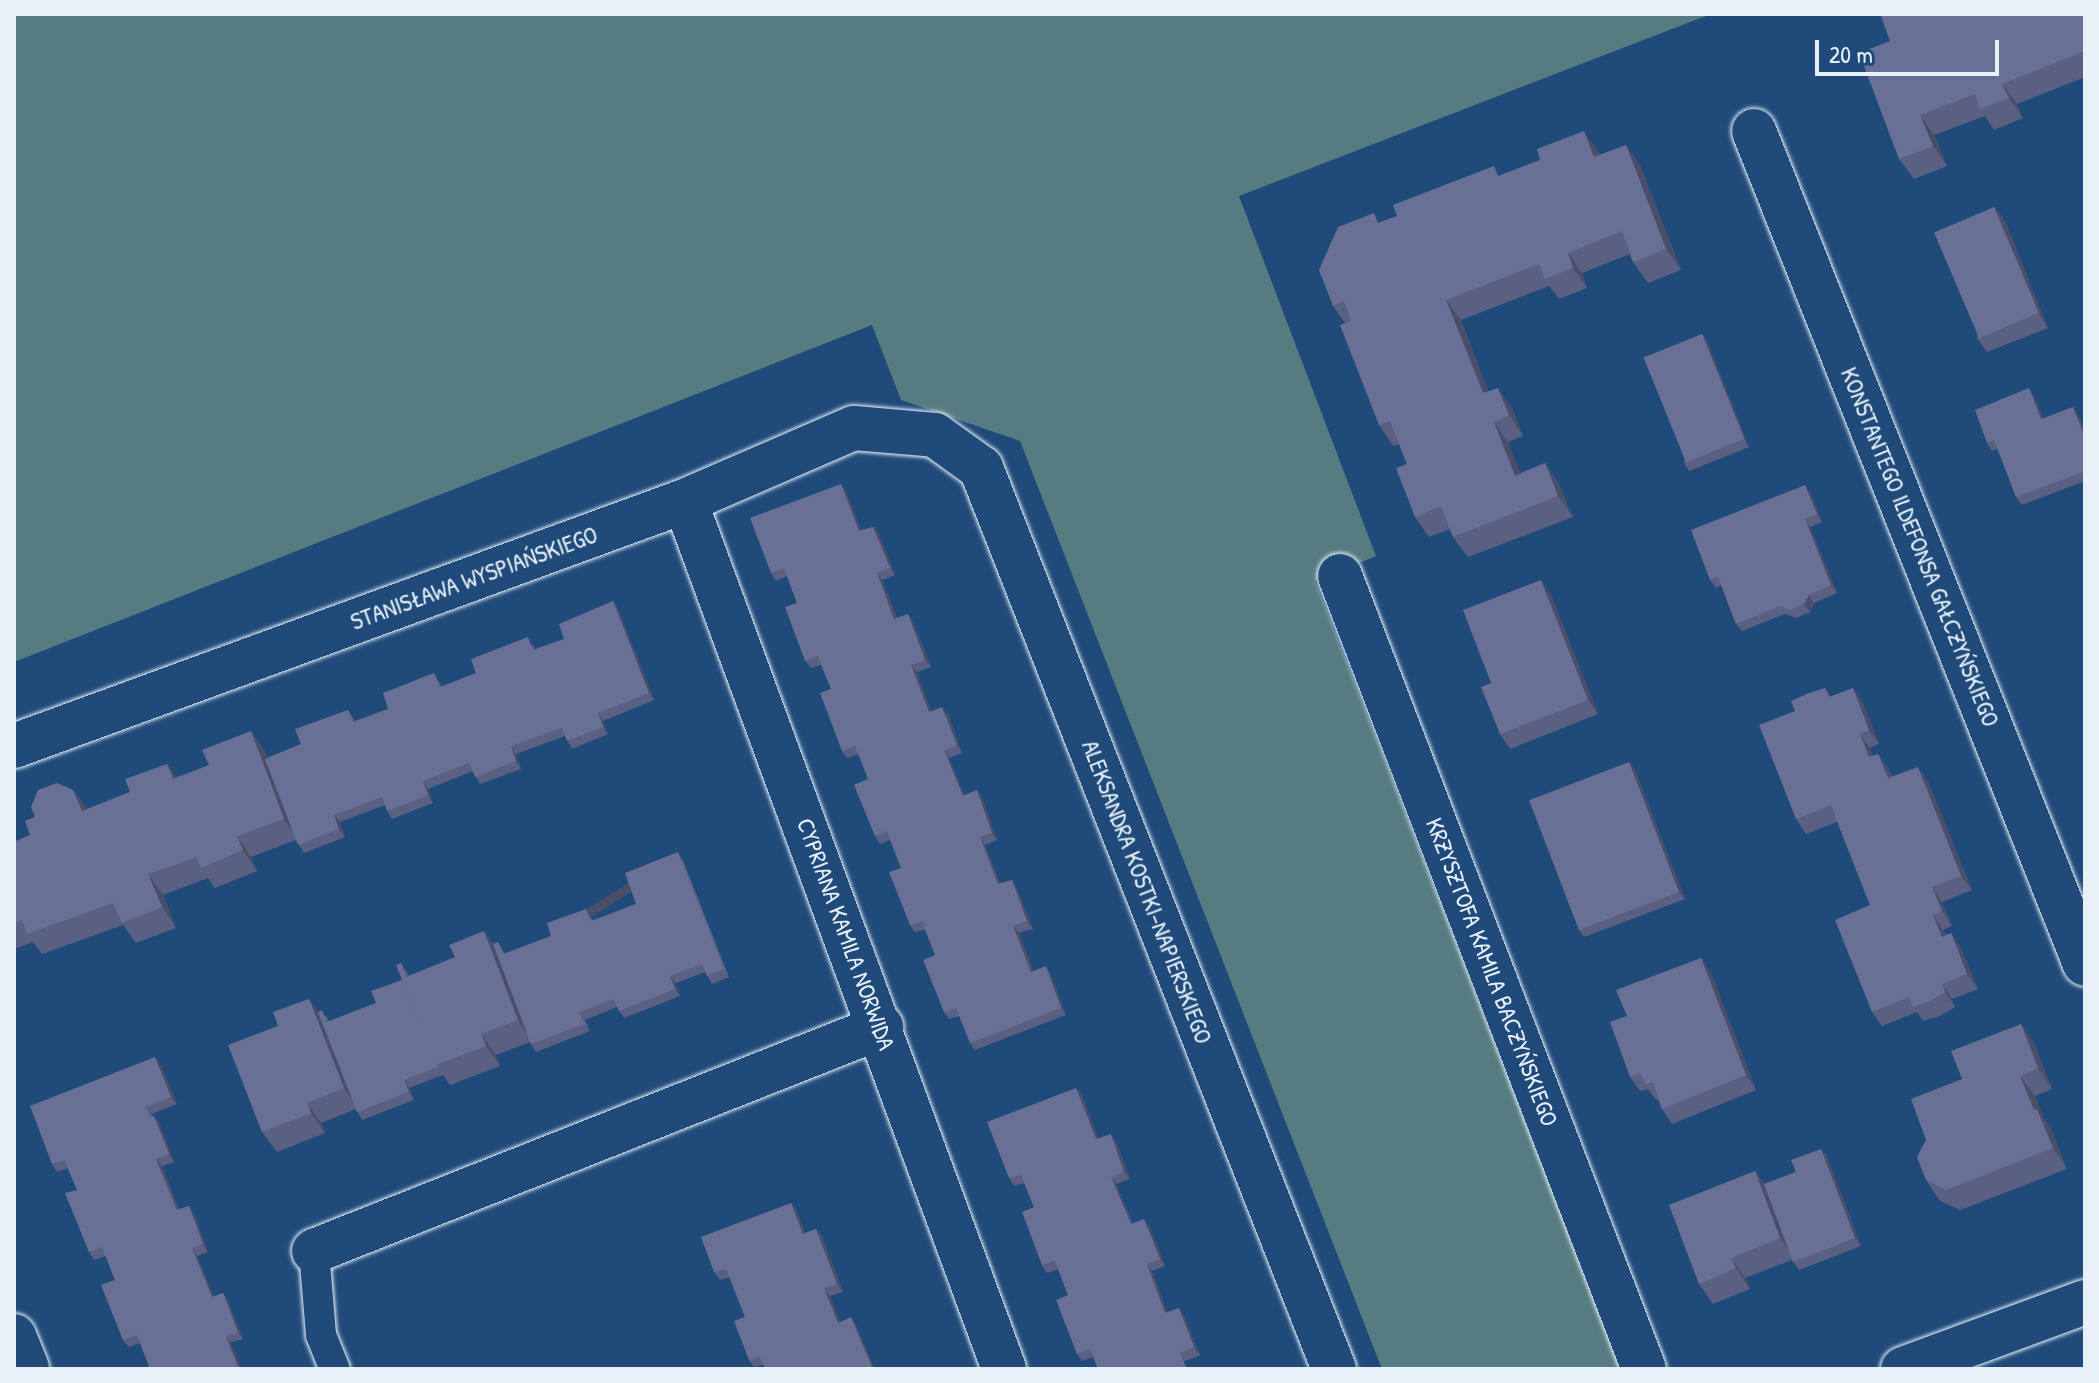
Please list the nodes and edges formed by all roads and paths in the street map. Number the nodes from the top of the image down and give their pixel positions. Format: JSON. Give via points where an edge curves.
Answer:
{"nodes":[{"id":1,"x":1754,"y":131,"type":"dead end"},
{"id":2,"x":935,"y":435,"type":"joint"},
{"id":3,"x":685,"y":501,"type":"junction"},
{"id":4,"x":1340,"y":576,"type":"dead end"},
{"id":5,"x":14,"y":746,"type":"edge"},
{"id":6,"x":2085,"y":964,"type":"edge"},
{"id":7,"x":881,"y":1027,"type":"junction"},
{"id":8,"x":314,"y":1251,"type":"joint"},
{"id":9,"x":2085,"y":1302,"type":"edge"},
{"id":10,"x":14,"y":1336,"type":"edge"},
{"id":11,"x":27,"y":1369,"type":"edge"},
{"id":12,"x":335,"y":1369,"type":"edge"},
{"id":13,"x":1004,"y":1369,"type":"edge"},
{"id":14,"x":1334,"y":1369,"type":"edge"},
{"id":15,"x":1644,"y":1369,"type":"edge"},
{"id":16,"x":1903,"y":1369,"type":"edge"}],
"edges":[{"from":1,"to":6,"type":"street","name":"KONSTANTEGO ILDEFONSA GAŁCZYŃSKIEGO"},
{"from":2,"to":3,"type":"street","name":"STANISŁAWA WYSPIAŃSKIEGO","via":[[854,428]]},
{"from":2,"to":14,"type":"street","name":"ALEKSANDRA KOSTKI-NAPIERSKIEGO","via":[[981,468]]},
{"from":3,"to":5,"type":"street","name":"STANISŁAWA WYSPIAŃSKIEGO"},
{"from":3,"to":7,"type":"street","name":"CYPRIANA KAMILA NORWIDA"},
{"from":4,"to":15,"type":"street","name":"KRZYSZTOFA KAMILA BACZYŃSKIEGO"},
{"from":7,"to":8,"type":"street"},
{"from":7,"to":13,"type":"street","name":"CYPRIANA KAMILA NORWIDA"},
{"from":8,"to":12,"type":"lane","via":[[321,1335]]},
{"from":9,"to":16,"type":"street"},
{"from":10,"to":11,"type":"street"}]}
